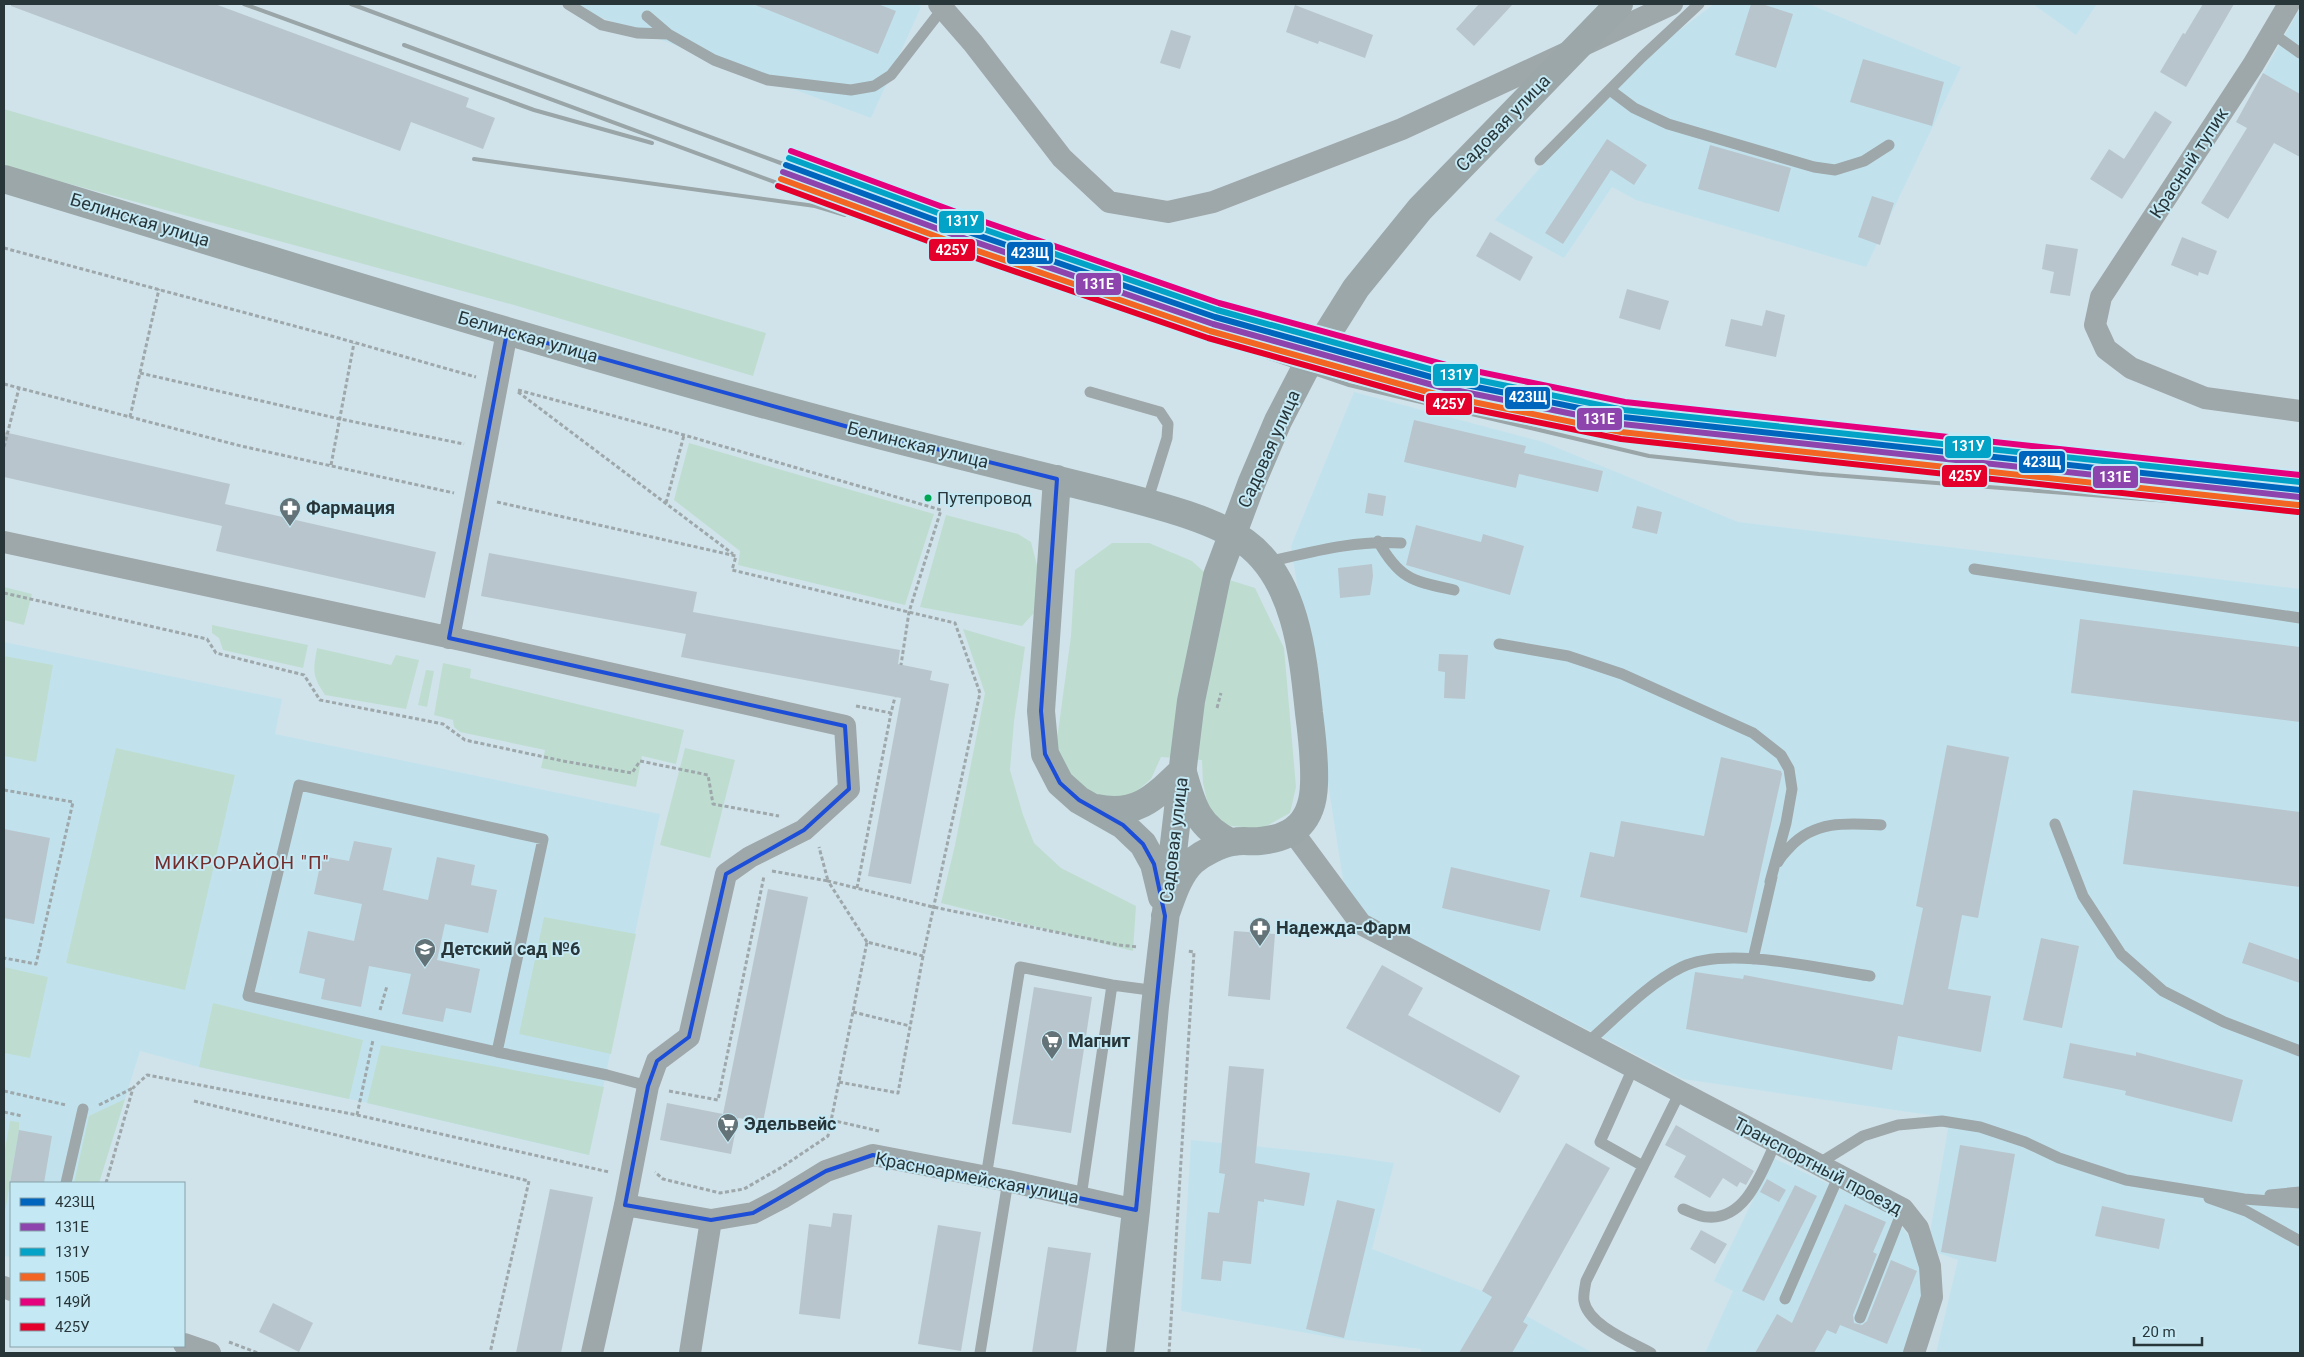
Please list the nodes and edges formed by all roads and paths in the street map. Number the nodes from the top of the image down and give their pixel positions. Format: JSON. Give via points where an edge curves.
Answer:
{"nodes":[{"id":1,"x":568,"y":4,"type":"edge"},
{"id":2,"x":1619,"y":4,"type":"edge"},
{"id":3,"x":1672,"y":4,"type":"edge"},
{"id":4,"x":1699,"y":4,"type":"edge"},
{"id":5,"x":2289,"y":4,"type":"edge"},
{"id":6,"x":941,"y":6,"type":"edge"},
{"id":7,"x":648,"y":16,"type":"dead end"},
{"id":8,"x":2272,"y":33,"type":"junction"},
{"id":9,"x":668,"y":34,"type":"junction"},
{"id":10,"x":2300,"y":53,"type":"edge"},
{"id":11,"x":1610,"y":90,"type":"junction"},
{"id":12,"x":1889,"y":145,"type":"dead end"},
{"id":13,"x":1540,"y":160,"type":"dead end"},
{"id":14,"x":4,"y":179,"type":"edge"},
{"id":15,"x":159,"y":290,"type":"dead end"},
{"id":16,"x":507,"y":332,"type":"junction"},
{"id":17,"x":354,"y":343,"type":"dead end"},
{"id":18,"x":140,"y":373,"type":"junction"},
{"id":19,"x":4,"y":384,"type":"edge"},
{"id":20,"x":18,"y":388,"type":"junction"},
{"id":21,"x":513,"y":388,"type":"dead end"},
{"id":22,"x":1090,"y":392,"type":"dead end"},
{"id":23,"x":2300,"y":411,"type":"edge"},
{"id":24,"x":130,"y":417,"type":"junction"},
{"id":25,"x":340,"y":419,"type":"junction"},
{"id":26,"x":684,"y":435,"type":"dead end"},
{"id":27,"x":4,"y":448,"type":"edge"},
{"id":28,"x":485,"y":449,"type":"junction"},
{"id":29,"x":331,"y":465,"type":"junction"},
{"id":30,"x":1057,"y":479,"type":"junction"},
{"id":31,"x":476,"y":498,"type":"junction"},
{"id":32,"x":1147,"y":502,"type":"junction"},
{"id":33,"x":666,"y":503,"type":"junction"},
{"id":34,"x":1378,"y":541,"type":"junction"},
{"id":35,"x":4,"y":542,"type":"edge"},
{"id":36,"x":1401,"y":543,"type":"dead end"},
{"id":37,"x":736,"y":556,"type":"junction"},
{"id":38,"x":1266,"y":562,"type":"junction"},
{"id":39,"x":1974,"y":570,"type":"dead end"},
{"id":40,"x":1454,"y":590,"type":"dead end"},
{"id":41,"x":4,"y":593,"type":"edge"},
{"id":42,"x":909,"y":612,"type":"junction"},
{"id":43,"x":2300,"y":618,"type":"edge"},
{"id":44,"x":449,"y":638,"type":"junction"},
{"id":45,"x":1499,"y":644,"type":"dead end"},
{"id":46,"x":901,"y":665,"type":"dead end"},
{"id":47,"x":892,"y":713,"type":"dead end"},
{"id":48,"x":1183,"y":764,"type":"junction"},
{"id":49,"x":4,"y":790,"type":"edge"},
{"id":50,"x":1094,"y":808,"type":"junction"},
{"id":51,"x":812,"y":823,"type":"junction"},
{"id":52,"x":2056,"y":824,"type":"dead end"},
{"id":53,"x":1881,"y":825,"type":"dead end"},
{"id":54,"x":1293,"y":832,"type":"junction"},
{"id":55,"x":1230,"y":842,"type":"junction"},
{"id":56,"x":828,"y":881,"type":"junction"},
{"id":57,"x":1770,"y":882,"type":"junction"},
{"id":58,"x":857,"y":888,"type":"junction"},
{"id":59,"x":933,"y":907,"type":"junction"},
{"id":60,"x":1165,"y":916,"type":"junction"},
{"id":61,"x":867,"y":942,"type":"junction"},
{"id":62,"x":1162,"y":948,"type":"junction"},
{"id":63,"x":922,"y":956,"type":"junction"},
{"id":64,"x":4,"y":958,"type":"edge"},
{"id":65,"x":1753,"y":959,"type":"junction"},
{"id":66,"x":1870,"y":976,"type":"dead end"},
{"id":67,"x":1112,"y":985,"type":"junction"},
{"id":68,"x":387,"y":986,"type":"dead end"},
{"id":69,"x":1156,"y":998,"type":"junction"},
{"id":70,"x":853,"y":1012,"type":"junction"},
{"id":71,"x":376,"y":1026,"type":"junction"},
{"id":72,"x":910,"y":1026,"type":"junction"},
{"id":73,"x":1587,"y":1043,"type":"junction"},
{"id":74,"x":2300,"y":1051,"type":"edge"},
{"id":75,"x":497,"y":1052,"type":"junction"},
{"id":76,"x":1629,"y":1066,"type":"junction"},
{"id":77,"x":839,"y":1082,"type":"junction"},
{"id":78,"x":133,"y":1088,"type":"junction"},
{"id":79,"x":657,"y":1088,"type":"junction"},
{"id":80,"x":4,"y":1091,"type":"edge"},
{"id":81,"x":1680,"y":1092,"type":"junction"},
{"id":82,"x":194,"y":1101,"type":"dead end"},
{"id":83,"x":83,"y":1109,"type":"junction"},
{"id":84,"x":4,"y":1112,"type":"edge"},
{"id":85,"x":357,"y":1115,"type":"junction"},
{"id":86,"x":22,"y":1116,"type":"dead end"},
{"id":87,"x":1776,"y":1142,"type":"junction"},
{"id":88,"x":1818,"y":1164,"type":"junction"},
{"id":89,"x":1643,"y":1166,"type":"junction"},
{"id":90,"x":652,"y":1169,"type":"dead end"},
{"id":91,"x":1839,"y":1175,"type":"junction"},
{"id":92,"x":629,"y":1176,"type":"junction"},
{"id":93,"x":997,"y":1179,"type":"junction"},
{"id":94,"x":66,"y":1182,"type":"edge"},
{"id":95,"x":106,"y":1182,"type":"edge"},
{"id":96,"x":2183,"y":1189,"type":"junction"},
{"id":97,"x":2300,"y":1192,"type":"edge"},
{"id":98,"x":1081,"y":1197,"type":"junction"},
{"id":99,"x":2244,"y":1199,"type":"junction"},
{"id":100,"x":2300,"y":1203,"type":"edge"},
{"id":101,"x":625,"y":1205,"type":"junction"},
{"id":102,"x":1903,"y":1208,"type":"junction"},
{"id":103,"x":1683,"y":1209,"type":"dead end"},
{"id":104,"x":1136,"y":1210,"type":"junction"},
{"id":105,"x":711,"y":1220,"type":"junction"},
{"id":106,"x":2300,"y":1241,"type":"edge"},
{"id":107,"x":1785,"y":1299,"type":"dead end"},
{"id":108,"x":1860,"y":1318,"type":"dead end"},
{"id":109,"x":185,"y":1344,"type":"edge"},
{"id":110,"x":210,"y":1353,"type":"edge"},
{"id":111,"x":490,"y":1353,"type":"edge"},
{"id":112,"x":592,"y":1353,"type":"edge"},
{"id":113,"x":690,"y":1353,"type":"edge"},
{"id":114,"x":980,"y":1353,"type":"edge"},
{"id":115,"x":1120,"y":1353,"type":"edge"},
{"id":116,"x":1169,"y":1353,"type":"edge"},
{"id":117,"x":1651,"y":1353,"type":"edge"},
{"id":118,"x":1914,"y":1353,"type":"edge"}],
"edges":[{"from":1,"to":9,"type":"lane","via":[[602,25],[637,33]]},
{"from":2,"to":48,"type":"main road","name":"Садовая улица","via":[[1420,209],[1356,288],[1304,371],[1252,482],[1217,576],[1191,700]]},
{"from":3,"to":6,"type":"street","via":[[1402,129],[1213,202],[1168,212],[1109,202],[1062,158]]},
{"from":4,"to":11,"type":"lane"},
{"from":5,"to":8,"type":"street","name":"Красный тупик"},
{"from":6,"to":9,"type":"lane","via":[[891,75],[874,86],[852,90],[768,80],[714,60]]},
{"from":7,"to":9,"type":"lane"},
{"from":8,"to":10,"type":"lane"},
{"from":8,"to":23,"type":"street","name":"Красный тупик","via":[[2101,297],[2096,325],[2106,349],[2131,368],[2206,398]]},
{"from":11,"to":12,"type":"lane","via":[[1634,108],[1668,124],[1814,167],[1835,170],[1864,162]]},
{"from":11,"to":13,"type":"lane"},
{"from":14,"to":16,"type":"main road","name":"Белинская улица"},
{"from":15,"to":18,"type":"path"},
{"from":16,"to":28,"type":"street"},
{"from":16,"to":30,"type":"main road","name":"Белинская улица","via":[[852,428]]},
{"from":17,"to":25,"type":"path"},
{"from":18,"to":24,"type":"path"},
{"from":18,"to":25,"type":"path"},
{"from":19,"to":20,"type":"path"},
{"from":20,"to":24,"type":"path"},
{"from":20,"to":27,"type":"path"},
{"from":21,"to":33,"type":"path"},
{"from":22,"to":32,"type":"lane","via":[[1160,412],[1168,424],[1168,438]]},
{"from":24,"to":29,"type":"path"},
{"from":25,"to":28,"type":"path"},
{"from":25,"to":29,"type":"path"},
{"from":26,"to":33,"type":"path"},
{"from":28,"to":31,"type":"street"},
{"from":29,"to":31,"type":"path"},
{"from":30,"to":32,"type":"main road","name":"Белинская улица"},
{"from":30,"to":50,"type":"main road","via":[[1041,732],[1045,754],[1060,782],[1079,800]]},
{"from":31,"to":37,"type":"path"},
{"from":31,"to":44,"type":"street"},
{"from":32,"to":38,"type":"main road","name":"Белинская улица","via":[[1205,522],[1245,541]]},
{"from":33,"to":37,"type":"path"},
{"from":34,"to":36,"type":"lane"},
{"from":34,"to":38,"type":"lane","via":[[1337,546]]},
{"from":34,"to":40,"type":"lane","via":[[1401,573],[1419,582]]},
{"from":35,"to":44,"type":"street"},
{"from":37,"to":42,"type":"path","via":[[732,570]]},
{"from":38,"to":54,"type":"main road","name":"Белинская улица","via":[[1284,592],[1293,617],[1306,681],[1311,730],[1314,786],[1310,809]]},
{"from":39,"to":43,"type":"lane"},
{"from":41,"to":51,"type":"path","via":[[207,639],[216,653],[304,675],[320,700],[442,724],[465,740],[632,773],[640,761],[708,775],[713,804]]},
{"from":42,"to":46,"type":"path"},
{"from":42,"to":59,"type":"path","via":[[955,623],[980,693]]},
{"from":44,"to":51,"type":"street","via":[[845,726],[849,789]]},
{"from":45,"to":57,"type":"lane","via":[[1568,656],[1622,674],[1753,733],[1782,755],[1789,769],[1792,788]]},
{"from":47,"to":58,"type":"path"},
{"from":48,"to":50,"type":"main road","via":[[1163,789],[1138,807],[1123,811]]},
{"from":48,"to":55,"type":"main road","via":[[1194,805],[1204,824],[1214,834]]},
{"from":48,"to":60,"type":"main road","name":"Садовая улица"},
{"from":49,"to":64,"type":"path","via":[[73,802],[36,964]]},
{"from":50,"to":60,"type":"main road","via":[[1123,825],[1143,844],[1154,864]]},
{"from":51,"to":56,"type":"path"},
{"from":51,"to":79,"type":"street","via":[[726,874],[690,1038],[657,1061]]},
{"from":52,"to":74,"type":"lane","via":[[2083,896],[2121,954],[2163,991],[2224,1022]]},
{"from":53,"to":57,"type":"lane","via":[[1843,822],[1818,827],[1798,838],[1781,857]]},
{"from":54,"to":55,"type":"main road","via":[[1280,838]]},
{"from":54,"to":73,"type":"street","name":"Транспортный проезд","via":[[1361,924]]},
{"from":55,"to":60,"type":"main road","via":[[1188,866]]},
{"from":56,"to":58,"type":"path"},
{"from":56,"to":61,"type":"path"},
{"from":56,"to":79,"type":"path","via":[[765,870],[718,1100]]},
{"from":57,"to":65,"type":"lane"},
{"from":58,"to":59,"type":"path"},
{"from":59,"to":62,"type":"path","via":[[1119,945]]},
{"from":59,"to":63,"type":"path"},
{"from":60,"to":62,"type":"main road","name":"Садовая улица"},
{"from":61,"to":63,"type":"path"},
{"from":61,"to":70,"type":"path"},
{"from":62,"to":69,"type":"main road","name":"Садовая улица"},
{"from":62,"to":116,"type":"path","via":[[1194,952]]},
{"from":63,"to":72,"type":"path"},
{"from":65,"to":66,"type":"lane"},
{"from":65,"to":73,"type":"lane","via":[[1714,958],[1683,967],[1655,985]]},
{"from":67,"to":69,"type":"lane"},
{"from":67,"to":93,"type":"lane","via":[[1020,968]]},
{"from":67,"to":98,"type":"lane"},
{"from":68,"to":71,"type":"path"},
{"from":69,"to":104,"type":"main road"},
{"from":70,"to":72,"type":"path"},
{"from":70,"to":77,"type":"path"},
{"from":71,"to":75,"type":"lane"},
{"from":71,"to":75,"type":"lane","via":[[248,996],[299,785],[543,839]]},
{"from":71,"to":85,"type":"path"},
{"from":72,"to":77,"type":"path","via":[[898,1093]]},
{"from":73,"to":76,"type":"street","name":"Транспортный проезд"},
{"from":75,"to":79,"type":"lane"},
{"from":76,"to":81,"type":"street","name":"Транспортный проезд"},
{"from":76,"to":89,"type":"lane","via":[[1600,1142]]},
{"from":77,"to":90,"type":"path","via":[[828,1136],[744,1189],[720,1193],[663,1179]]},
{"from":78,"to":83,"type":"path","via":[[93,1108]]},
{"from":78,"to":85,"type":"path","via":[[146,1075]]},
{"from":78,"to":95,"type":"path"},
{"from":79,"to":92,"type":"street"},
{"from":80,"to":83,"type":"path"},
{"from":81,"to":87,"type":"street","name":"Транспортный проезд"},
{"from":81,"to":89,"type":"lane"},
{"from":82,"to":111,"type":"path","via":[[529,1181]]},
{"from":83,"to":94,"type":"lane"},
{"from":84,"to":86,"type":"path"},
{"from":85,"to":92,"type":"path"},
{"from":87,"to":88,"type":"street","name":"Транспортный проезд"},
{"from":87,"to":103,"type":"lane","via":[[1749,1195],[1737,1209],[1724,1216],[1708,1218]]},
{"from":88,"to":91,"type":"street","name":"Транспортный проезд"},
{"from":88,"to":96,"type":"lane","via":[[1863,1136],[1898,1125],[1942,1121],[1980,1127],[2126,1180]]},
{"from":89,"to":117,"type":"lane","via":[[1586,1281],[1583,1300],[1588,1313],[1601,1325]]},
{"from":91,"to":102,"type":"street","name":"Транспортный проезд"},
{"from":91,"to":107,"type":"lane"},
{"from":92,"to":101,"type":"street"},
{"from":93,"to":98,"type":"street","name":"Красноармейская улица"},
{"from":93,"to":105,"type":"street","name":"Красноармейская улица","via":[[873,1155],[826,1172],[753,1213]]},
{"from":93,"to":114,"type":"lane"},
{"from":96,"to":99,"type":"lane"},
{"from":96,"to":106,"type":"lane","via":[[2246,1211]]},
{"from":97,"to":99,"type":"lane"},
{"from":98,"to":104,"type":"street","name":"Красноармейская улица"},
{"from":99,"to":100,"type":"lane"},
{"from":101,"to":105,"type":"street","name":"Красноармейская улица"},
{"from":101,"to":112,"type":"street"},
{"from":102,"to":108,"type":"lane"},
{"from":102,"to":118,"type":"street","name":"Транспортный проезд","via":[[1918,1228],[1930,1266],[1932,1297]]},
{"from":104,"to":115,"type":"main road"},
{"from":105,"to":113,"type":"street"},
{"from":109,"to":110,"type":"street"}]}
